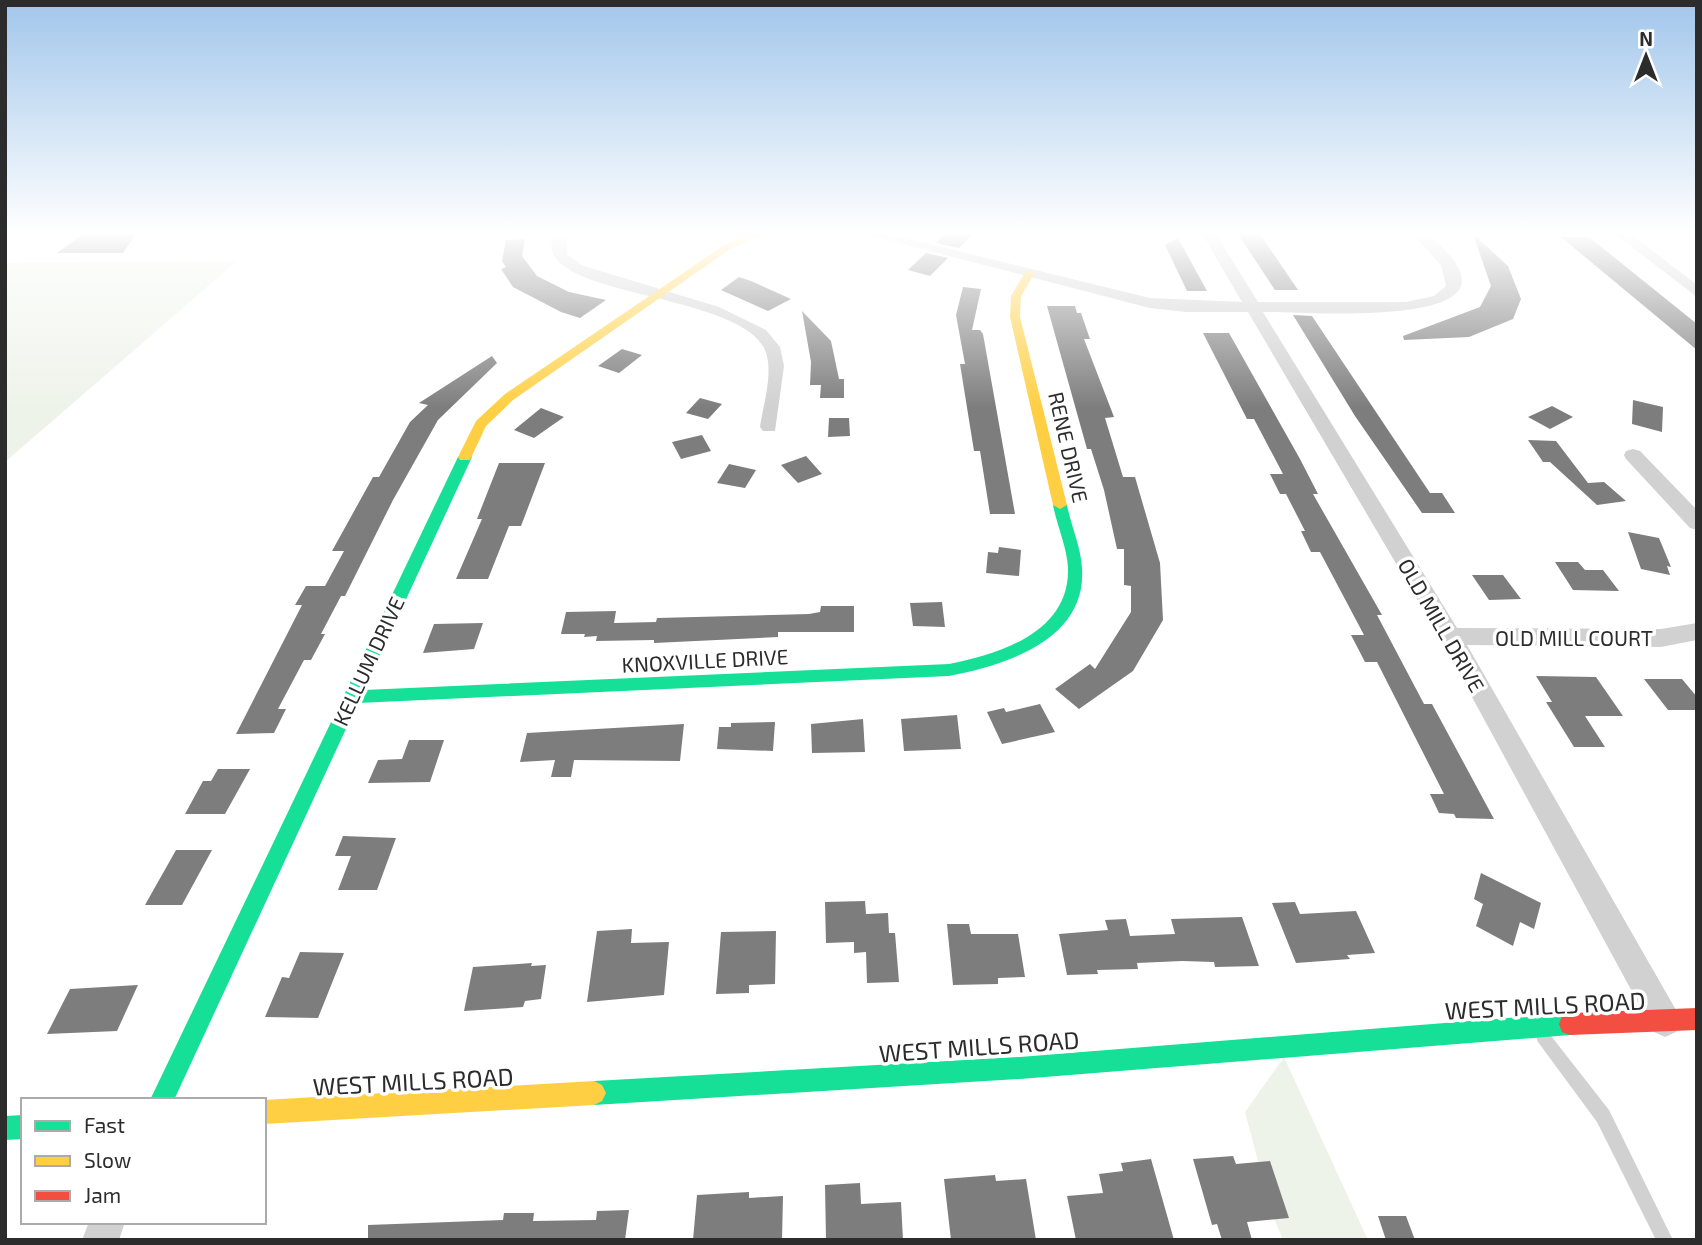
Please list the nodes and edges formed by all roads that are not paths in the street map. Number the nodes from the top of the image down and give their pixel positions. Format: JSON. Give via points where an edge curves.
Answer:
{"nodes":[{"id":1,"x":653,"y":292,"type":"edge"},
{"id":2,"x":662,"y":292,"type":"edge"},
{"id":3,"x":1018,"y":292,"type":"edge"},
{"id":4,"x":1106,"y":292,"type":"edge"},
{"id":5,"x":1245,"y":292,"type":"edge"},
{"id":6,"x":1447,"y":292,"type":"edge"},
{"id":7,"x":659,"y":294,"type":"junction"},
{"id":8,"x":1254,"y":307,"type":"junction"},
{"id":9,"x":769,"y":427,"type":"dead end"},
{"id":10,"x":1633,"y":455,"type":"dead end"},
{"id":11,"x":1697,"y":523,"type":"edge"},
{"id":12,"x":1050,"y":629,"type":"joint"},
{"id":13,"x":1697,"y":631,"type":"edge"},
{"id":14,"x":1450,"y":636,"type":"junction"},
{"id":15,"x":351,"y":697,"type":"junction"},
{"id":16,"x":1697,"y":1019,"type":"edge"},
{"id":17,"x":1665,"y":1021,"type":"junction"},
{"id":18,"x":1534,"y":1026,"type":"junction"},
{"id":19,"x":163,"y":1098,"type":"edge"},
{"id":20,"x":266,"y":1112,"type":"edge"},
{"id":21,"x":1665,"y":1240,"type":"edge"}],
"edges":[{"from":1,"to":7,"type":"street"},
{"from":2,"to":7,"type":"street","name":"KELLUM DRIVE"},
{"from":3,"to":12,"type":"street","name":"RENE DRIVE","via":[[1015,317],[1075,570],[1070,600]]},
{"from":4,"to":8,"type":"street","via":[[1186,307]]},
{"from":5,"to":8,"type":"street","name":"OLD MILL DRIVE"},
{"from":6,"to":8,"type":"street","via":[[1439,299],[1406,307]]},
{"from":7,"to":9,"type":"street","via":[[738,319],[765,337],[775,360]]},
{"from":7,"to":15,"type":"street","name":"KELLUM DRIVE","via":[[509,397],[481,424]]},
{"from":8,"to":14,"type":"street","name":"OLD MILL DRIVE"},
{"from":10,"to":11,"type":"street"},
{"from":12,"to":15,"type":"street","name":"KNOXVILLE DRIVE","via":[[1001,658],[948,670]]},
{"from":13,"to":14,"type":"street","name":"OLD MILL COURT","via":[[1661,638]]},
{"from":14,"to":17,"type":"street","name":"OLD MILL DRIVE"},
{"from":15,"to":19,"type":"street","name":"KELLUM DRIVE"},
{"from":16,"to":17,"type":"street","name":"WEST MILLS ROAD"},
{"from":17,"to":18,"type":"street","name":"WEST MILLS ROAD"},
{"from":18,"to":20,"type":"street","name":"WEST MILLS ROAD","via":[[1020,1068]]},
{"from":18,"to":21,"type":"lane","via":[[1603,1116]]}]}
